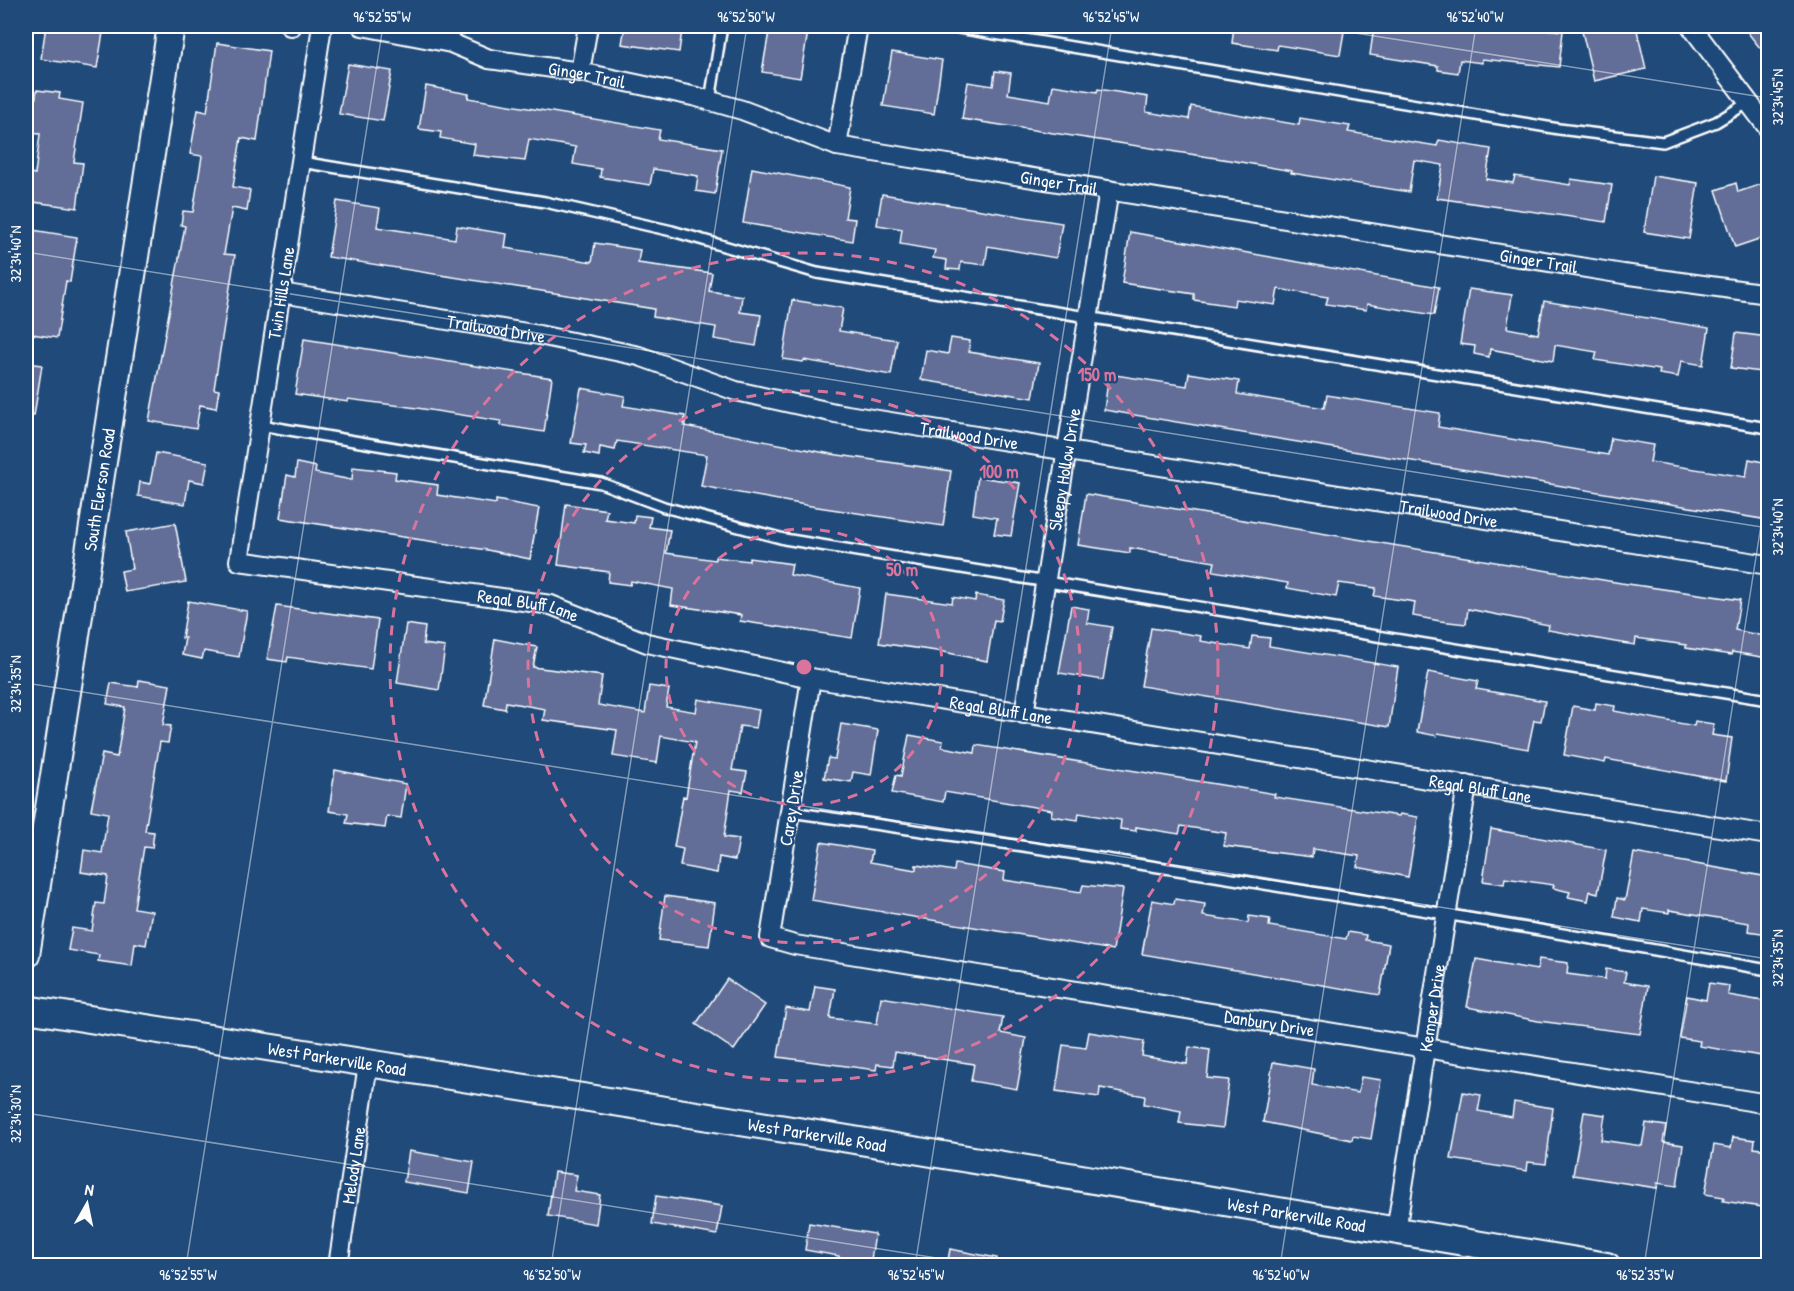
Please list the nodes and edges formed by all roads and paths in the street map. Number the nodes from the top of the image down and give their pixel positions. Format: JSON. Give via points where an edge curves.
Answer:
{"nodes":[{"id":1,"x":171,"y":26,"type":"edge"},
{"id":2,"x":322,"y":26,"type":"edge"},
{"id":3,"x":362,"y":26,"type":"edge"},
{"id":4,"x":588,"y":26,"type":"edge"},
{"id":5,"x":722,"y":26,"type":"edge"},
{"id":6,"x":858,"y":26,"type":"edge"},
{"id":7,"x":947,"y":26,"type":"edge"},
{"id":8,"x":1691,"y":26,"type":"edge"},
{"id":9,"x":452,"y":34,"type":"edge"},
{"id":10,"x":580,"y":72,"type":"junction"},
{"id":11,"x":710,"y":101,"type":"junction"},
{"id":12,"x":1749,"y":102,"type":"junction"},
{"id":13,"x":1768,"y":128,"type":"edge"},
{"id":14,"x":837,"y":146,"type":"junction"},
{"id":15,"x":302,"y":162,"type":"junction"},
{"id":16,"x":1109,"y":190,"type":"junction"},
{"id":17,"x":281,"y":293,"type":"junction"},
{"id":18,"x":1768,"y":294,"type":"edge"},
{"id":19,"x":1088,"y":318,"type":"junction"},
{"id":20,"x":260,"y":425,"type":"junction"},
{"id":21,"x":1768,"y":428,"type":"edge"},
{"id":22,"x":1066,"y":452,"type":"junction"},
{"id":23,"x":239,"y":561,"type":"joint"},
{"id":24,"x":1768,"y":565,"type":"edge"},
{"id":25,"x":1045,"y":580,"type":"junction"},
{"id":26,"x":811,"y":678,"type":"junction"},
{"id":27,"x":1768,"y":700,"type":"edge"},
{"id":28,"x":1024,"y":714,"type":"junction"},
{"id":29,"x":1467,"y":785,"type":"junction"},
{"id":30,"x":790,"y":812,"type":"junction"},
{"id":31,"x":1768,"y":835,"type":"edge"},
{"id":32,"x":1447,"y":913,"type":"junction"},
{"id":33,"x":770,"y":938,"type":"joint"},
{"id":34,"x":26,"y":955,"type":"edge"},
{"id":35,"x":1768,"y":969,"type":"edge"},
{"id":36,"x":26,"y":1009,"type":"edge"},
{"id":37,"x":1426,"y":1047,"type":"junction"},
{"id":38,"x":368,"y":1064,"type":"junction"},
{"id":39,"x":1768,"y":1104,"type":"edge"},
{"id":40,"x":1396,"y":1231,"type":"junction"},
{"id":41,"x":338,"y":1266,"type":"edge"},
{"id":42,"x":1607,"y":1266,"type":"edge"}],
"edges":[{"from":1,"to":34,"type":"main road","name":"South Elerson Road"},
{"from":2,"to":15,"type":"street","name":"Twin Hills Lane"},
{"from":3,"to":9,"type":"street","name":"Ginger Trail"},
{"from":4,"to":10,"type":"street"},
{"from":5,"to":11,"type":"lane"},
{"from":6,"to":14,"type":"street"},
{"from":7,"to":12,"type":"lane","via":[[1559,129],[1663,142],[1716,122]]},
{"from":8,"to":12,"type":"street"},
{"from":9,"to":10,"type":"street","name":"Ginger Trail","via":[[489,59]]},
{"from":10,"to":11,"type":"street","name":"Ginger Trail"},
{"from":11,"to":14,"type":"street","name":"Ginger Trail"},
{"from":12,"to":13,"type":"street"},
{"from":14,"to":16,"type":"street","name":"Ginger Trail"},
{"from":15,"to":17,"type":"street","name":"Twin Hills Lane"},
{"from":15,"to":19,"type":"lane","via":[[545,202],[672,231],[817,273]]},
{"from":16,"to":18,"type":"street","name":"Ginger Trail"},
{"from":16,"to":19,"type":"street","name":"Sleepy Hollow Drive"},
{"from":17,"to":20,"type":"street","name":"Twin Hills Lane"},
{"from":17,"to":22,"type":"street","name":"Trailwood Drive","via":[[639,356],[736,391],[835,413]]},
{"from":19,"to":21,"type":"lane"},
{"from":19,"to":22,"type":"street","name":"Sleepy Hollow Drive"},
{"from":20,"to":23,"type":"street","name":"Twin Hills Lane"},
{"from":20,"to":25,"type":"lane","via":[[601,483],[664,507],[784,538]]},
{"from":22,"to":24,"type":"street","name":"Trailwood Drive"},
{"from":22,"to":25,"type":"street","name":"Sleepy Hollow Drive"},
{"from":23,"to":26,"type":"street","name":"Regal Bluff Lane","via":[[551,605],[647,643]]},
{"from":25,"to":27,"type":"lane"},
{"from":25,"to":28,"type":"street","name":"Sleepy Hollow Drive"},
{"from":26,"to":28,"type":"street","name":"Regal Bluff Lane"},
{"from":26,"to":30,"type":"street","name":"Carey Drive"},
{"from":28,"to":29,"type":"street","name":"Regal Bluff Lane"},
{"from":29,"to":31,"type":"street","name":"Regal Bluff Lane"},
{"from":29,"to":32,"type":"street","name":"Kemper Drive"},
{"from":30,"to":32,"type":"lane"},
{"from":30,"to":33,"type":"street","name":"Carey Drive"},
{"from":32,"to":35,"type":"lane"},
{"from":32,"to":37,"type":"street","name":"Kemper Drive"},
{"from":33,"to":37,"type":"street","name":"Danbury Drive"},
{"from":36,"to":38,"type":"main road","name":"West Parkerville Road"},
{"from":37,"to":39,"type":"street","name":"Danbury Drive"},
{"from":37,"to":40,"type":"street","name":"Kemper Drive"},
{"from":38,"to":40,"type":"main road","name":"West Parkerville Road"},
{"from":38,"to":41,"type":"street","name":"Melody Lane"},
{"from":40,"to":42,"type":"main road","name":"West Parkerville Road"}]}
